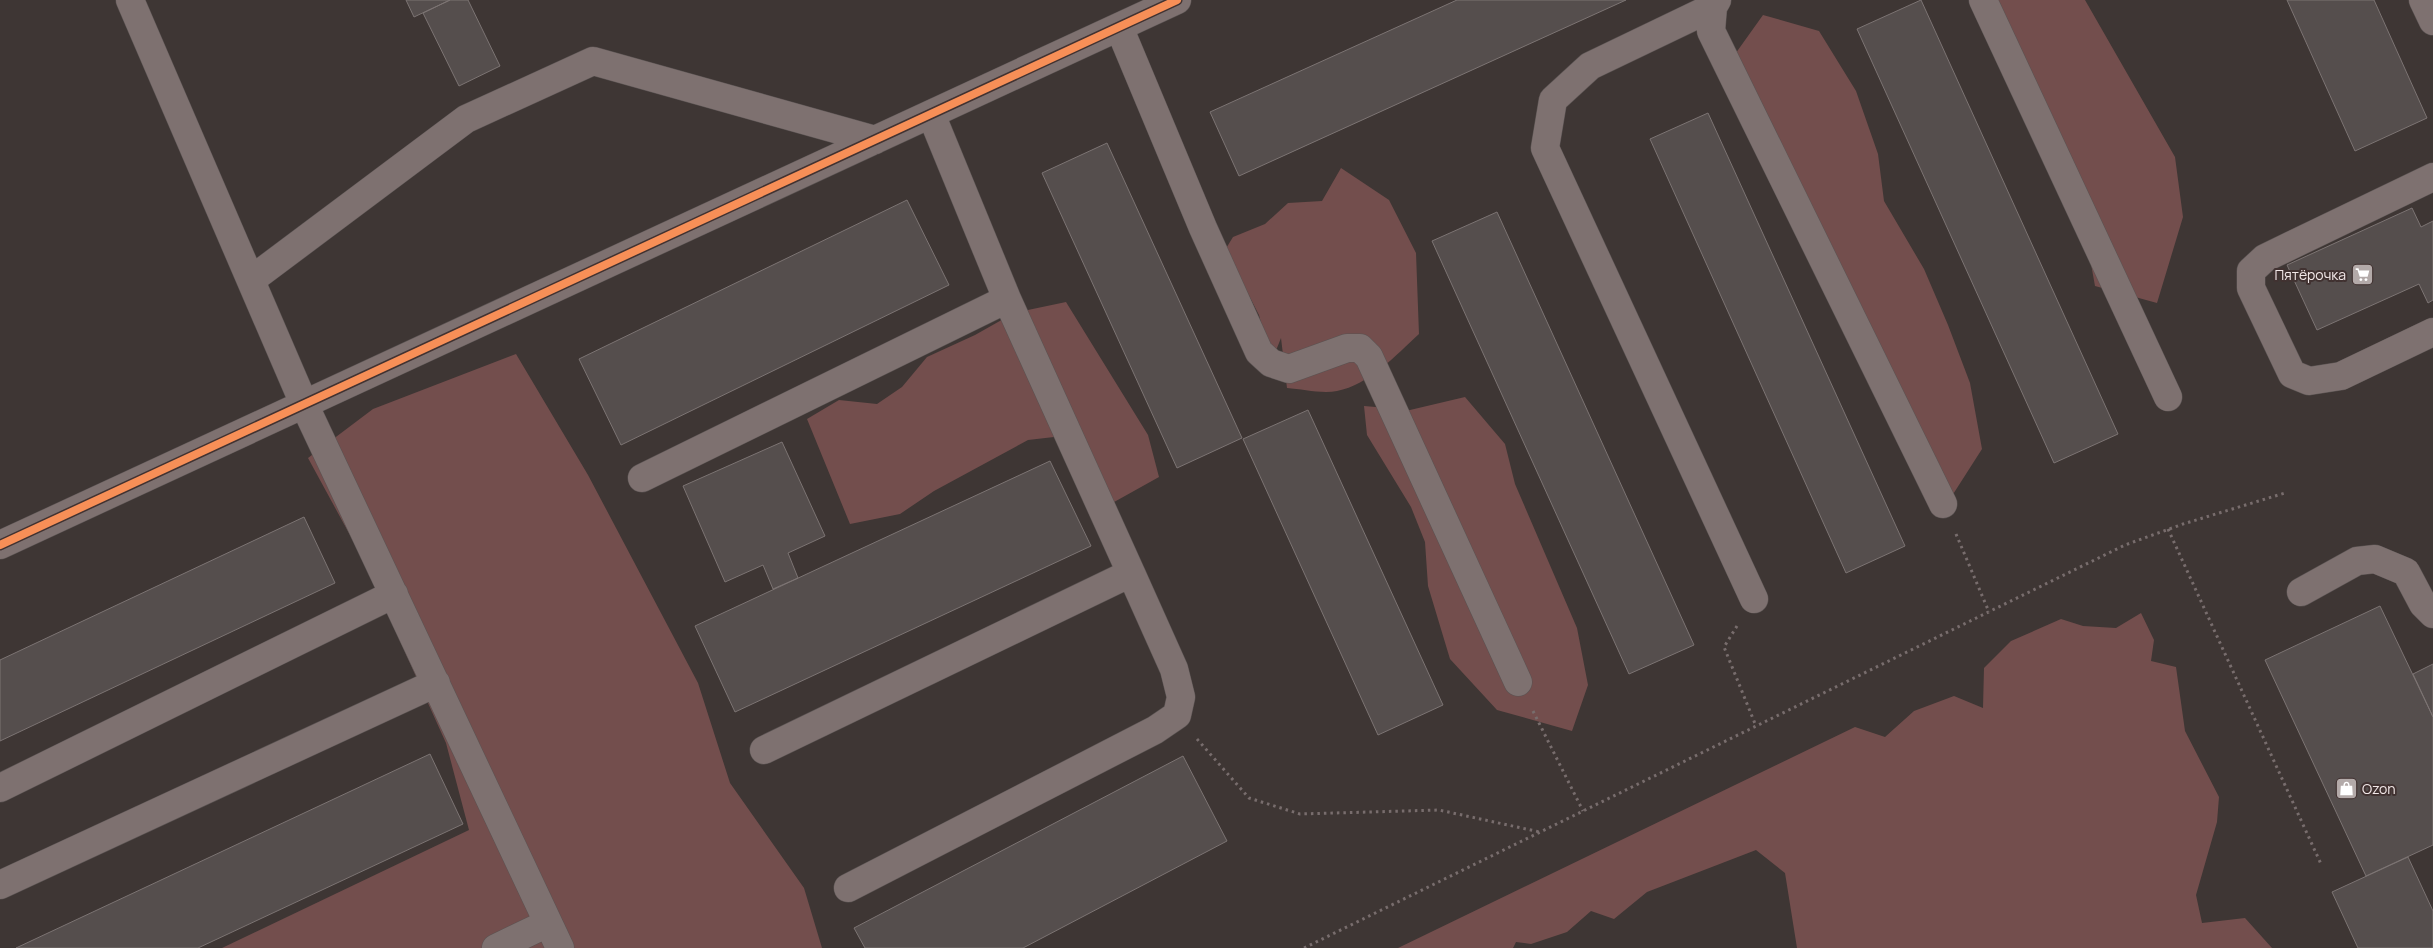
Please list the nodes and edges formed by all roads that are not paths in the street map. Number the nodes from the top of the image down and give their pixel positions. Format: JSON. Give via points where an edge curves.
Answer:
{"nodes":[{"id":1,"x":130,"y":0,"type":"edge"},
{"id":2,"x":1176,"y":0,"type":"edge"},
{"id":3,"x":1983,"y":0,"type":"edge"},
{"id":4,"x":2423,"y":0,"type":"edge"},
{"id":5,"x":1715,"y":4,"type":"edge"},
{"id":6,"x":2433,"y":21,"type":"edge"},
{"id":7,"x":1119,"y":27,"type":"junction"},
{"id":8,"x":931,"y":114,"type":"junction"},
{"id":9,"x":875,"y":140,"type":"junction"},
{"id":10,"x":2433,"y":177,"type":"edge"},
{"id":11,"x":251,"y":280,"type":"junction"},
{"id":12,"x":1007,"y":298,"type":"junction"},
{"id":13,"x":2433,"y":332,"type":"edge"},
{"id":14,"x":2168,"y":397,"type":"dead end"},
{"id":15,"x":304,"y":404,"type":"junction"},
{"id":16,"x":642,"y":478,"type":"dead end"},
{"id":17,"x":1943,"y":504,"type":"road end"},
{"id":18,"x":0,"y":545,"type":"edge"},
{"id":19,"x":1131,"y":573,"type":"junction"},
{"id":20,"x":2301,"y":592,"type":"dead end"},
{"id":21,"x":394,"y":594,"type":"junction"},
{"id":22,"x":1754,"y":599,"type":"road end"},
{"id":23,"x":2433,"y":614,"type":"edge"},
{"id":24,"x":1518,"y":682,"type":"road end"},
{"id":25,"x":436,"y":683,"type":"junction"},
{"id":26,"x":764,"y":750,"type":"dead end"},
{"id":27,"x":0,"y":788,"type":"edge"},
{"id":28,"x":0,"y":885,"type":"edge"},
{"id":29,"x":848,"y":888,"type":"dead end"},
{"id":30,"x":548,"y":923,"type":"junction"},
{"id":31,"x":496,"y":948,"type":"edge"},
{"id":32,"x":560,"y":948,"type":"edge"}],
"edges":[{"from":1,"to":11,"type":"street"},
{"from":2,"to":7,"type":"street"},
{"from":3,"to":14,"type":"street"},
{"from":4,"to":6,"type":"street"},
{"from":5,"to":17,"type":"street","via":[[1711,31]]},
{"from":5,"to":22,"type":"street","via":[[1590,66],[1553,100],[1545,148]]},
{"from":7,"to":8,"type":"street"},
{"from":7,"to":24,"type":"street","via":[[1259,352],[1271,363],[1289,369],[1347,348],[1360,348],[1368,357]]},
{"from":8,"to":9,"type":"street"},
{"from":8,"to":12,"type":"street"},
{"from":9,"to":11,"type":"street","via":[[593,61],[466,119]]},
{"from":9,"to":15,"type":"street"},
{"from":10,"to":13,"type":"street","via":[[2265,258],[2251,271],[2251,288],[2292,374],[2309,382],[2341,376]]},
{"from":11,"to":15,"type":"street"},
{"from":12,"to":16,"type":"street"},
{"from":12,"to":19,"type":"street"},
{"from":15,"to":18,"type":"street"},
{"from":15,"to":21,"type":"street"},
{"from":19,"to":26,"type":"street"},
{"from":19,"to":29,"type":"street","via":[[1174,669],[1181,696],[1177,715],[1154,730]]},
{"from":20,"to":23,"type":"street","via":[[2356,561],[2375,559],[2406,572],[2423,604]]},
{"from":21,"to":25,"type":"street"},
{"from":21,"to":27,"type":"street"},
{"from":25,"to":28,"type":"street"},
{"from":25,"to":30,"type":"street"},
{"from":30,"to":31,"type":"street"},
{"from":30,"to":32,"type":"street"}]}
